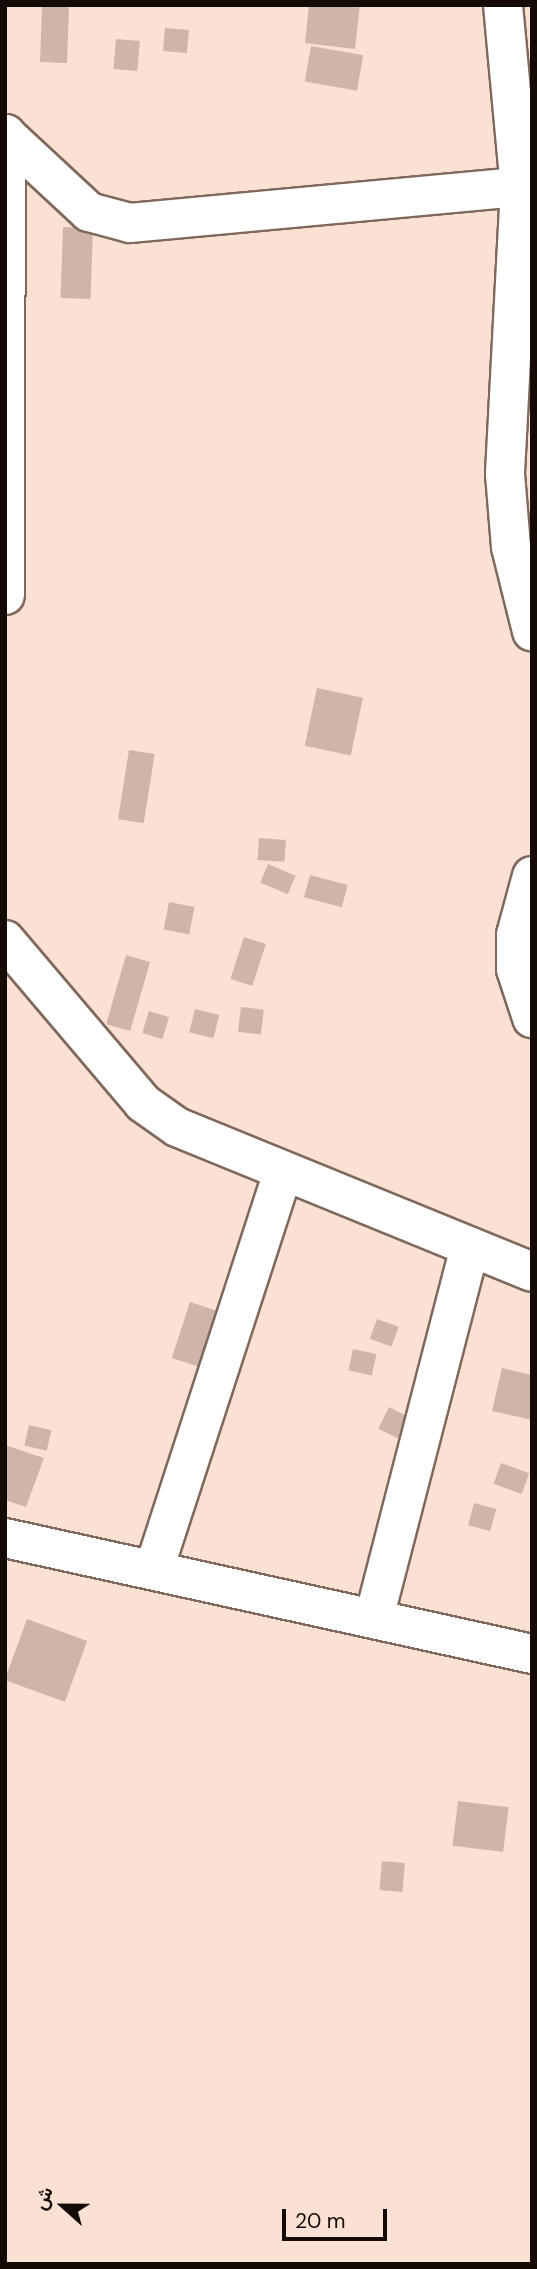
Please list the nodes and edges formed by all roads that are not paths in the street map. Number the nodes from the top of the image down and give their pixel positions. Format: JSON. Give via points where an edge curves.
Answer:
{"nodes":[{"id":1,"x":503,"y":5,"type":"edge"},
{"id":2,"x":6,"y":134,"type":"edge"},
{"id":3,"x":520,"y":187,"type":"junction"},
{"id":4,"x":5,"y":595,"type":"edge"},
{"id":5,"x":532,"y":631,"type":"edge"},
{"id":6,"x":532,"y":876,"type":"edge"},
{"id":7,"x":5,"y":940,"type":"edge"},
{"id":8,"x":532,"y":1018,"type":"edge"},
{"id":9,"x":282,"y":1174,"type":"junction"},
{"id":10,"x":470,"y":1248,"type":"junction"},
{"id":11,"x":532,"y":1272,"type":"edge"},
{"id":12,"x":5,"y":1538,"type":"edge"},
{"id":13,"x":155,"y":1566,"type":"junction"},
{"id":14,"x":374,"y":1618,"type":"junction"},
{"id":15,"x":532,"y":1654,"type":"edge"}],
"edges":[{"from":1,"to":3,"type":"street"},
{"from":2,"to":3,"type":"street","via":[[89,212],[130,223]]},
{"from":2,"to":4,"type":"street"},
{"from":3,"to":5,"type":"street","via":[[505,474],[511,547]]},
{"from":6,"to":8,"type":"street","via":[[516,935],[516,969]]},
{"from":7,"to":9,"type":"street","via":[[143,1103],[177,1127]]},
{"from":9,"to":10,"type":"street"},
{"from":9,"to":13,"type":"street"},
{"from":10,"to":11,"type":"street"},
{"from":10,"to":14,"type":"street"},
{"from":12,"to":13,"type":"street"},
{"from":13,"to":14,"type":"street"},
{"from":14,"to":15,"type":"street"}]}
